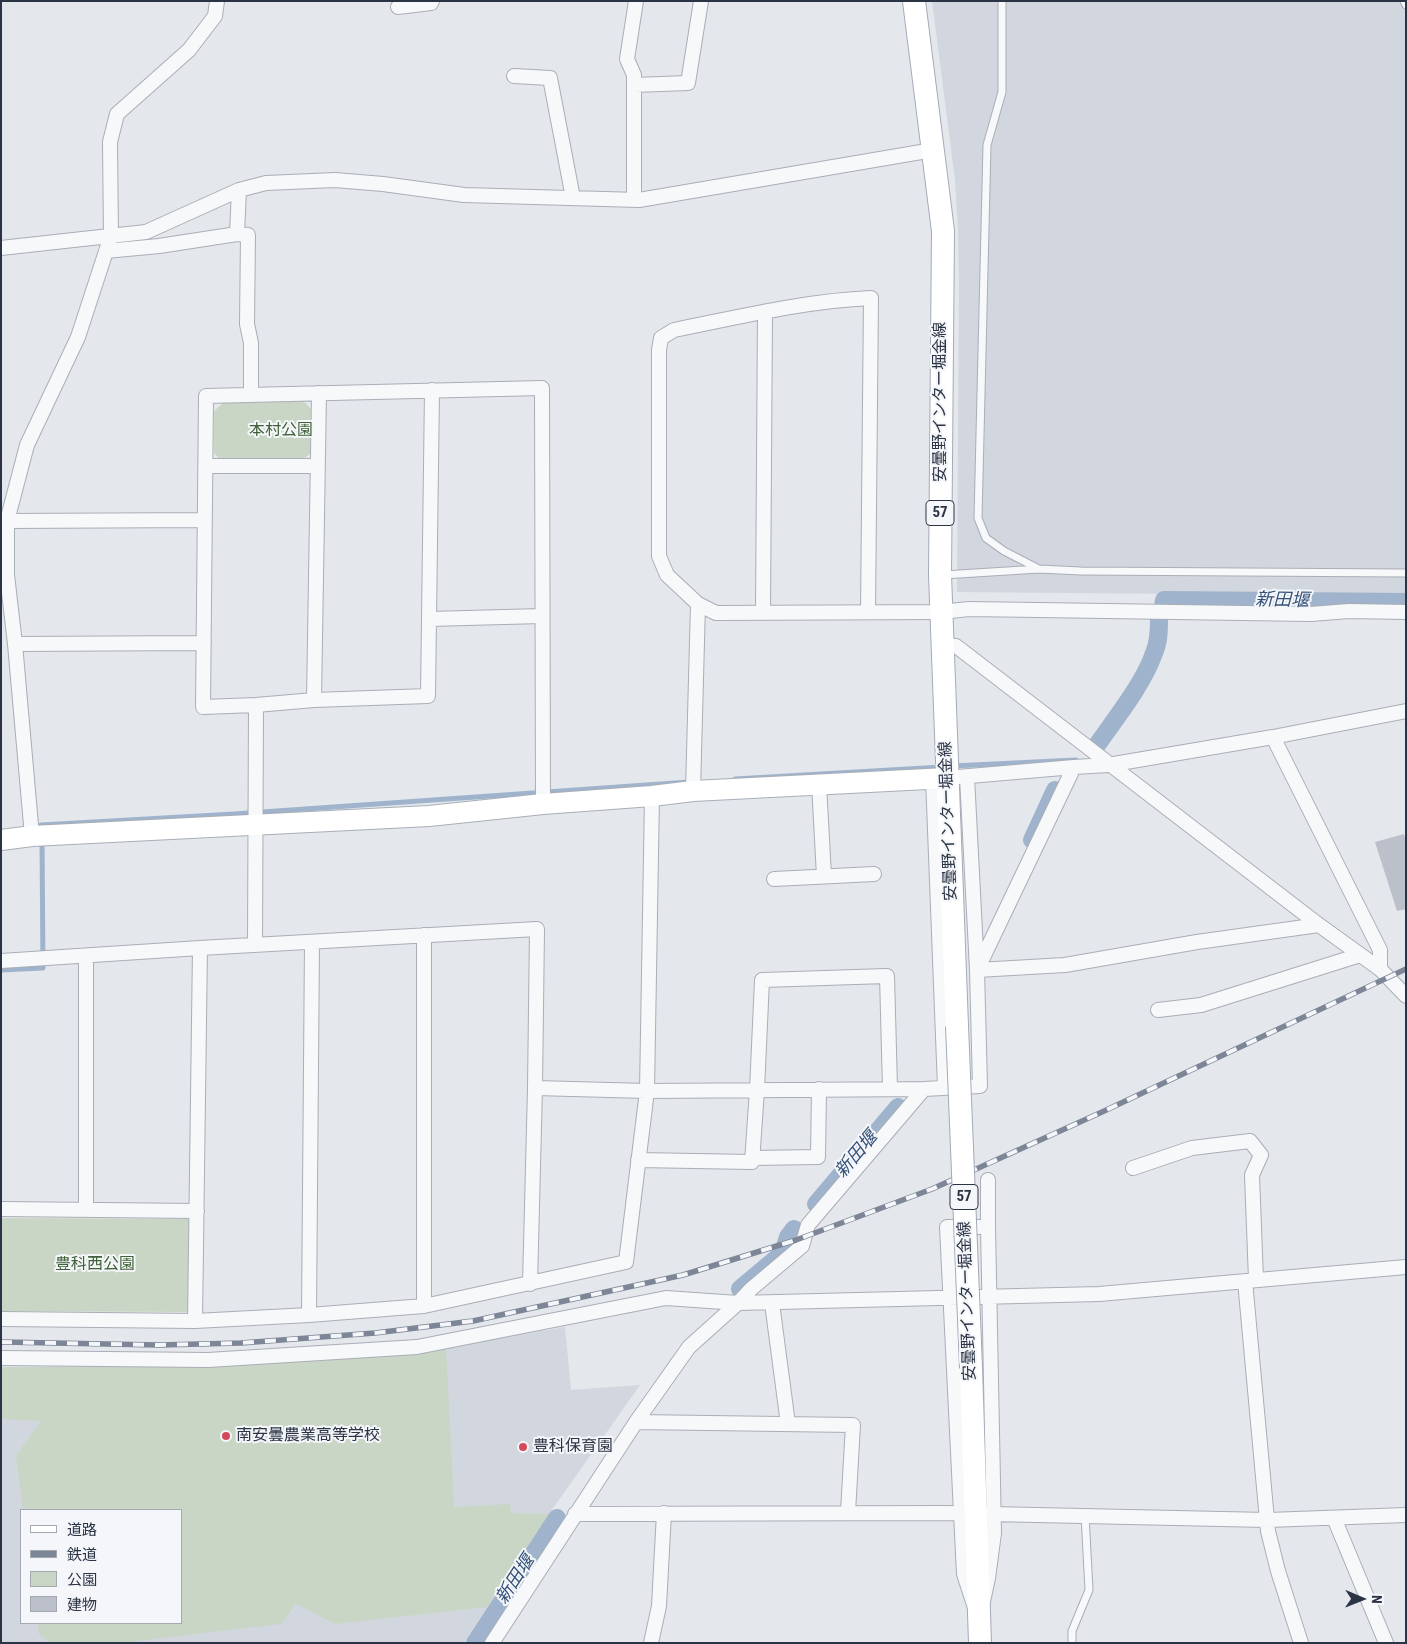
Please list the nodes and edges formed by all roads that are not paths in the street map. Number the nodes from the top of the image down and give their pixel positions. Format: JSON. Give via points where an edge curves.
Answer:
{"nodes":[{"id":1,"x":217,"y":1,"type":"edge"},
{"id":2,"x":432,"y":1,"type":"edge"},
{"id":3,"x":636,"y":1,"type":"edge"},
{"id":4,"x":701,"y":1,"type":"edge"},
{"id":5,"x":914,"y":1,"type":"edge"},
{"id":6,"x":1002,"y":1,"type":"edge"},
{"id":7,"x":1404,"y":1,"type":"edge"},
{"id":8,"x":1406,"y":5,"type":"edge"},
{"id":9,"x":398,"y":7,"type":"dead end"},
{"id":10,"x":514,"y":76,"type":"dead end"},
{"id":11,"x":634,"y":85,"type":"junction"},
{"id":12,"x":934,"y":150,"type":"junction"},
{"id":13,"x":238,"y":190,"type":"junction"},
{"id":14,"x":573,"y":198,"type":"junction"},
{"id":15,"x":634,"y":200,"type":"junction"},
{"id":16,"x":237,"y":234,"type":"junction"},
{"id":17,"x":111,"y":236,"type":"junction"},
{"id":18,"x":1,"y":248,"type":"edge"},
{"id":19,"x":106,"y":250,"type":"junction"},
{"id":20,"x":764,"y":312,"type":"junction"},
{"id":21,"x":432,"y":390,"type":"junction"},
{"id":22,"x":320,"y":393,"type":"junction"},
{"id":23,"x":251,"y":395,"type":"junction"},
{"id":24,"x":206,"y":466,"type":"junction"},
{"id":25,"x":318,"y":466,"type":"junction"},
{"id":26,"x":205,"y":520,"type":"junction"},
{"id":27,"x":6,"y":521,"type":"junction"},
{"id":28,"x":1039,"y":569,"type":"junction"},
{"id":29,"x":1406,"y":573,"type":"edge"},
{"id":30,"x":940,"y":575,"type":"junction"},
{"id":31,"x":4,"y":576,"type":"edge"},
{"id":32,"x":698,"y":604,"type":"junction"},
{"id":33,"x":763,"y":612,"type":"junction"},
{"id":34,"x":868,"y":612,"type":"junction"},
{"id":35,"x":941,"y":612,"type":"junction"},
{"id":36,"x":1406,"y":612,"type":"edge"},
{"id":37,"x":542,"y":616,"type":"junction"},
{"id":38,"x":429,"y":619,"type":"junction"},
{"id":39,"x":204,"y":643,"type":"junction"},
{"id":40,"x":15,"y":644,"type":"junction"},
{"id":41,"x":942,"y":645,"type":"junction"},
{"id":42,"x":314,"y":700,"type":"junction"},
{"id":43,"x":256,"y":706,"type":"junction"},
{"id":44,"x":1406,"y":711,"type":"edge"},
{"id":45,"x":1273,"y":738,"type":"junction"},
{"id":46,"x":1108,"y":765,"type":"junction"},
{"id":47,"x":1074,"y":767,"type":"junction"},
{"id":48,"x":949,"y":778,"type":"junction"},
{"id":49,"x":819,"y":784,"type":"junction"},
{"id":50,"x":693,"y":791,"type":"junction"},
{"id":51,"x":652,"y":796,"type":"junction"},
{"id":52,"x":543,"y":804,"type":"junction"},
{"id":53,"x":255,"y":825,"type":"junction"},
{"id":54,"x":32,"y":836,"type":"junction"},
{"id":55,"x":1,"y":840,"type":"edge"},
{"id":56,"x":874,"y":874,"type":"dead end"},
{"id":57,"x":824,"y":876,"type":"junction"},
{"id":58,"x":774,"y":879,"type":"dead end"},
{"id":59,"x":1319,"y":925,"type":"junction"},
{"id":60,"x":424,"y":935,"type":"junction"},
{"id":61,"x":312,"y":942,"type":"junction"},
{"id":62,"x":254,"y":946,"type":"junction"},
{"id":63,"x":200,"y":948,"type":"junction"},
{"id":64,"x":1360,"y":955,"type":"junction"},
{"id":65,"x":86,"y":956,"type":"junction"},
{"id":66,"x":1,"y":961,"type":"edge"},
{"id":67,"x":1380,"y":969,"type":"junction"},
{"id":68,"x":977,"y":970,"type":"junction"},
{"id":69,"x":1406,"y":996,"type":"edge"},
{"id":70,"x":1158,"y":1010,"type":"dead end"},
{"id":71,"x":535,"y":1088,"type":"junction"},
{"id":72,"x":890,"y":1088,"type":"junction"},
{"id":73,"x":945,"y":1088,"type":"junction"},
{"id":74,"x":819,"y":1089,"type":"junction"},
{"id":75,"x":924,"y":1089,"type":"junction"},
{"id":76,"x":757,"y":1090,"type":"junction"},
{"id":77,"x":647,"y":1091,"type":"junction"},
{"id":78,"x":752,"y":1158,"type":"junction"},
{"id":79,"x":638,"y":1160,"type":"junction"},
{"id":80,"x":1133,"y":1168,"type":"dead end"},
{"id":81,"x":988,"y":1180,"type":"dead end"},
{"id":82,"x":1,"y":1209,"type":"edge"},
{"id":83,"x":86,"y":1209,"type":"junction"},
{"id":84,"x":197,"y":1211,"type":"junction"},
{"id":85,"x":988,"y":1228,"type":"junction"},
{"id":86,"x":1406,"y":1267,"type":"edge"},
{"id":87,"x":1251,"y":1280,"type":"junction"},
{"id":88,"x":530,"y":1284,"type":"junction"},
{"id":89,"x":988,"y":1298,"type":"junction"},
{"id":90,"x":950,"y":1299,"type":"junction"},
{"id":91,"x":738,"y":1303,"type":"junction"},
{"id":92,"x":772,"y":1303,"type":"junction"},
{"id":93,"x":424,"y":1306,"type":"junction"},
{"id":94,"x":309,"y":1316,"type":"junction"},
{"id":95,"x":1,"y":1319,"type":"edge"},
{"id":96,"x":195,"y":1321,"type":"junction"},
{"id":97,"x":1,"y":1358,"type":"edge"},
{"id":98,"x":636,"y":1422,"type":"junction"},
{"id":99,"x":788,"y":1424,"type":"junction"},
{"id":100,"x":848,"y":1512,"type":"junction"},
{"id":101,"x":664,"y":1513,"type":"junction"},
{"id":102,"x":576,"y":1514,"type":"junction"},
{"id":103,"x":977,"y":1514,"type":"junction"},
{"id":104,"x":1085,"y":1515,"type":"junction"},
{"id":105,"x":1406,"y":1515,"type":"edge"},
{"id":106,"x":1334,"y":1518,"type":"junction"},
{"id":107,"x":1268,"y":1520,"type":"junction"},
{"id":108,"x":492,"y":1643,"type":"edge"},
{"id":109,"x":651,"y":1643,"type":"edge"},
{"id":110,"x":980,"y":1643,"type":"edge"},
{"id":111,"x":1072,"y":1643,"type":"edge"},
{"id":112,"x":1301,"y":1643,"type":"edge"},
{"id":113,"x":1386,"y":1643,"type":"edge"}],
"edges":[{"from":1,"to":17,"type":"street","via":[[215,16],[189,50],[117,114],[110,142]]},
{"from":2,"to":9,"type":"street"},
{"from":3,"to":11,"type":"street","via":[[627,59],[634,74]]},
{"from":4,"to":11,"type":"street","via":[[688,83]]},
{"from":5,"to":12,"type":"main road","name":"安曇野インター堀金線","number":"57"},
{"from":6,"to":28,"type":"lane","via":[[1002,92],[987,145],[978,518],[986,538],[1004,552]]},
{"from":7,"to":8,"type":"lane"},
{"from":10,"to":14,"type":"street","via":[[550,78]]},
{"from":11,"to":15,"type":"street"},
{"from":12,"to":15,"type":"street"},
{"from":12,"to":30,"type":"main road","name":"安曇野インター堀金線","number":"57","via":[[943,231]]},
{"from":13,"to":14,"type":"street","via":[[266,183],[334,180],[464,195]]},
{"from":13,"to":16,"type":"street"},
{"from":13,"to":17,"type":"street","via":[[146,232]]},
{"from":14,"to":15,"type":"street"},
{"from":16,"to":19,"type":"street"},
{"from":16,"to":23,"type":"street","via":[[248,235],[247,324],[251,343]]},
{"from":17,"to":18,"type":"street"},
{"from":17,"to":19,"type":"street"},
{"from":19,"to":27,"type":"street","via":[[78,338],[27,445]]},
{"from":20,"to":32,"type":"street","via":[[674,330],[661,338],[659,556],[667,575]]},
{"from":20,"to":33,"type":"street"},
{"from":20,"to":34,"type":"street","via":[[870,298]]},
{"from":21,"to":22,"type":"street"},
{"from":21,"to":37,"type":"street","via":[[542,388]]},
{"from":21,"to":38,"type":"street"},
{"from":22,"to":23,"type":"street"},
{"from":22,"to":25,"type":"street"},
{"from":23,"to":24,"type":"street","via":[[206,396]]},
{"from":24,"to":25,"type":"street"},
{"from":24,"to":26,"type":"street"},
{"from":25,"to":42,"type":"street"},
{"from":26,"to":27,"type":"street"},
{"from":26,"to":39,"type":"street"},
{"from":27,"to":31,"type":"street"},
{"from":28,"to":29,"type":"lane"},
{"from":28,"to":30,"type":"lane"},
{"from":30,"to":35,"type":"main road","name":"安曇野インター堀金線","number":"57"},
{"from":31,"to":40,"type":"street"},
{"from":32,"to":33,"type":"street","via":[[716,612]]},
{"from":32,"to":50,"type":"street"},
{"from":33,"to":34,"type":"street"},
{"from":34,"to":35,"type":"street"},
{"from":35,"to":36,"type":"street","via":[[969,609],[1311,614]]},
{"from":35,"to":41,"type":"main road","name":"安曇野インター堀金線","number":"57"},
{"from":37,"to":38,"type":"street"},
{"from":37,"to":52,"type":"street"},
{"from":38,"to":42,"type":"street","via":[[428,696]]},
{"from":39,"to":40,"type":"street"},
{"from":39,"to":43,"type":"street","via":[[203,707]]},
{"from":40,"to":54,"type":"street"},
{"from":41,"to":46,"type":"street","via":[[956,646]]},
{"from":41,"to":48,"type":"main road","name":"安曇野インター堀金線","number":"57"},
{"from":42,"to":43,"type":"street"},
{"from":43,"to":53,"type":"street"},
{"from":44,"to":45,"type":"street"},
{"from":45,"to":46,"type":"street"},
{"from":45,"to":67,"type":"street","via":[[1380,950]]},
{"from":46,"to":47,"type":"street"},
{"from":46,"to":59,"type":"street"},
{"from":47,"to":48,"type":"street"},
{"from":47,"to":68,"type":"street"},
{"from":48,"to":49,"type":"street"},
{"from":48,"to":68,"type":"street"},
{"from":48,"to":73,"type":"street"},
{"from":48,"to":103,"type":"main road","name":"安曇野インター堀金線","number":"57","bridge":true},
{"from":49,"to":50,"type":"street"},
{"from":49,"to":57,"type":"street"},
{"from":50,"to":51,"type":"street"},
{"from":51,"to":52,"type":"street"},
{"from":51,"to":77,"type":"street"},
{"from":52,"to":53,"type":"street","via":[[429,816]]},
{"from":53,"to":54,"type":"street"},
{"from":53,"to":62,"type":"street"},
{"from":54,"to":55,"type":"street"},
{"from":56,"to":57,"type":"street"},
{"from":57,"to":58,"type":"street"},
{"from":59,"to":64,"type":"street"},
{"from":59,"to":68,"type":"street","via":[[1065,965]]},
{"from":60,"to":61,"type":"street"},
{"from":60,"to":71,"type":"street","via":[[537,929]]},
{"from":60,"to":93,"type":"street"},
{"from":61,"to":62,"type":"street"},
{"from":61,"to":94,"type":"street"},
{"from":62,"to":63,"type":"street"},
{"from":63,"to":65,"type":"street"},
{"from":63,"to":84,"type":"street"},
{"from":64,"to":67,"type":"street"},
{"from":64,"to":70,"type":"street","via":[[1202,1005]]},
{"from":65,"to":66,"type":"street"},
{"from":65,"to":83,"type":"street"},
{"from":67,"to":69,"type":"street"},
{"from":68,"to":73,"type":"street","via":[[980,1086]]},
{"from":71,"to":77,"type":"street"},
{"from":71,"to":88,"type":"street"},
{"from":72,"to":74,"type":"street"},
{"from":72,"to":75,"type":"street"},
{"from":72,"to":76,"type":"street","via":[[887,976],[762,980]]},
{"from":73,"to":75,"type":"street"},
{"from":74,"to":76,"type":"street"},
{"from":74,"to":78,"type":"street","via":[[818,1157]]},
{"from":75,"to":91,"type":"street","via":[[808,1224],[802,1246]]},
{"from":76,"to":77,"type":"street"},
{"from":76,"to":78,"type":"street"},
{"from":77,"to":79,"type":"street"},
{"from":78,"to":79,"type":"street","via":[[752,1162]]},
{"from":79,"to":88,"type":"street","via":[[626,1262]]},
{"from":80,"to":87,"type":"street","via":[[1192,1148],[1250,1141],[1261,1155],[1252,1175]]},
{"from":81,"to":85,"type":"street"},
{"from":82,"to":83,"type":"street"},
{"from":83,"to":84,"type":"street"},
{"from":84,"to":96,"type":"street"},
{"from":85,"to":89,"type":"street"},
{"from":85,"to":90,"type":"street","via":[[947,1228]]},
{"from":86,"to":87,"type":"street"},
{"from":87,"to":89,"type":"street","via":[[1100,1294]]},
{"from":87,"to":107,"type":"street"},
{"from":88,"to":93,"type":"street"},
{"from":89,"to":90,"type":"street"},
{"from":89,"to":103,"type":"street"},
{"from":90,"to":92,"type":"street"},
{"from":90,"to":103,"type":"street"},
{"from":91,"to":92,"type":"street"},
{"from":91,"to":97,"type":"street","via":[[666,1298],[407,1348],[208,1360]]},
{"from":91,"to":98,"type":"street","via":[[689,1347]]},
{"from":92,"to":99,"type":"street"},
{"from":93,"to":94,"type":"street"},
{"from":94,"to":96,"type":"street"},
{"from":95,"to":96,"type":"street"},
{"from":98,"to":99,"type":"street"},
{"from":98,"to":102,"type":"street"},
{"from":99,"to":100,"type":"street","via":[[853,1426]]},
{"from":100,"to":101,"type":"street"},
{"from":100,"to":103,"type":"street"},
{"from":101,"to":102,"type":"street"},
{"from":101,"to":109,"type":"street","via":[[659,1606]]},
{"from":102,"to":108,"type":"street"},
{"from":103,"to":104,"type":"street"},
{"from":103,"to":110,"type":"main road","name":"安曇野インター堀金線","number":"57"},
{"from":104,"to":107,"type":"street"},
{"from":104,"to":111,"type":"lane","via":[[1089,1590],[1072,1631]]},
{"from":105,"to":106,"type":"street"},
{"from":106,"to":107,"type":"street"},
{"from":106,"to":113,"type":"street"},
{"from":107,"to":112,"type":"street","via":[[1278,1571]]}]}
